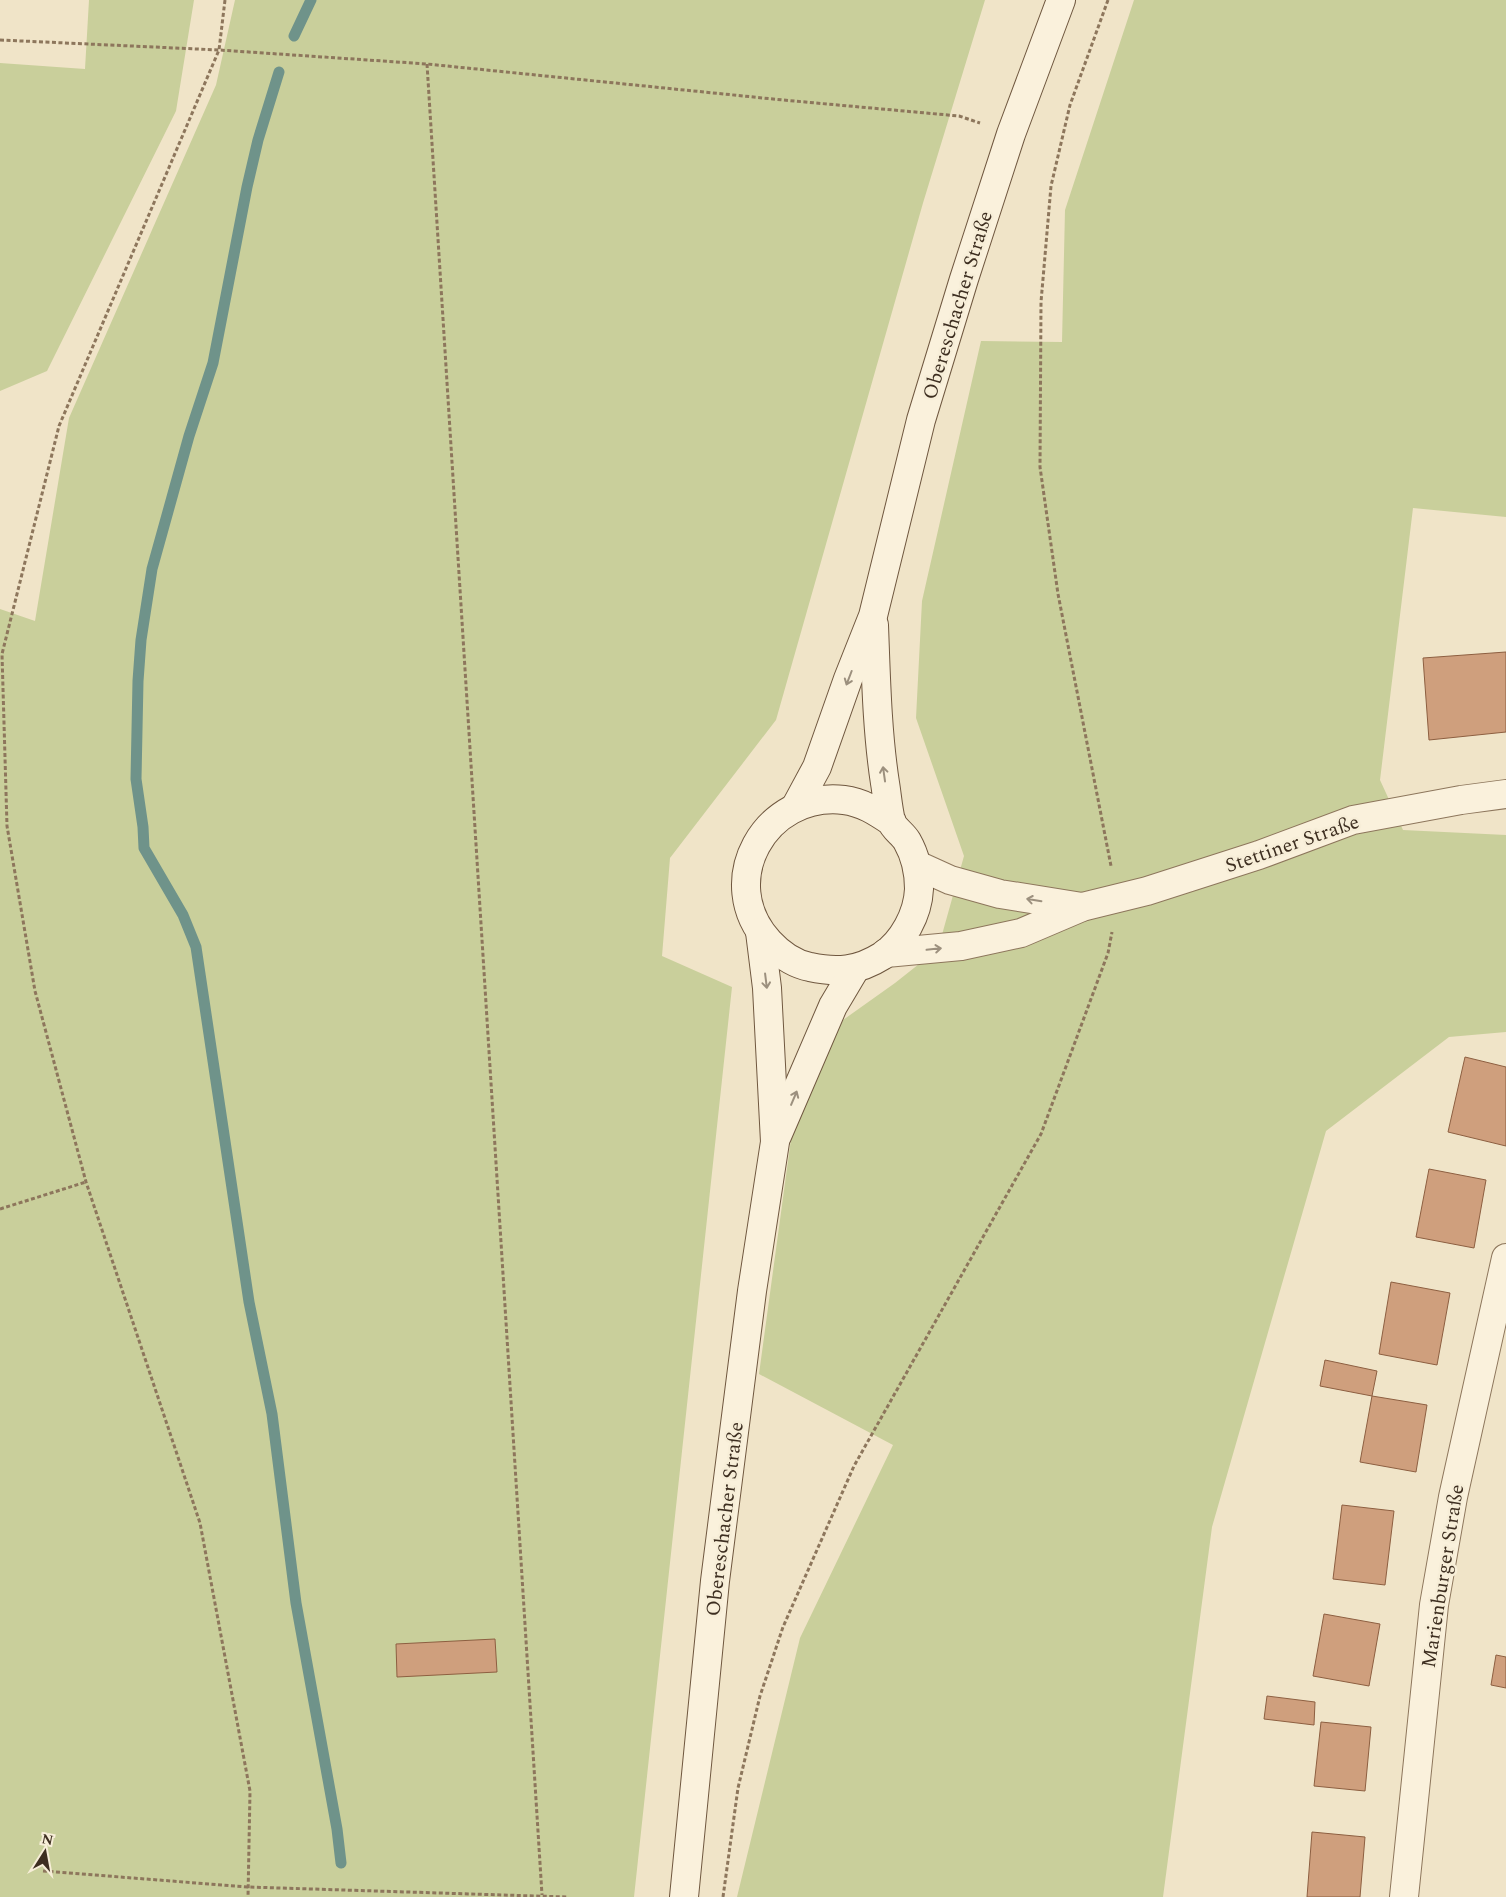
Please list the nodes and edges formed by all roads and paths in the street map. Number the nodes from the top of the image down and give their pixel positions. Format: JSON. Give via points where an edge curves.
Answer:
{"nodes":[{"id":1,"x":225,"y":0,"type":"edge"},
{"id":2,"x":1061,"y":0,"type":"edge"},
{"id":3,"x":1108,"y":0,"type":"edge"},
{"id":4,"x":0,"y":40,"type":"edge"},
{"id":5,"x":219,"y":50,"type":"junction"},
{"id":6,"x":427,"y":64,"type":"junction"},
{"id":7,"x":959,"y":116,"type":"dead end"},
{"id":8,"x":873,"y":616,"type":"junction"},
{"id":9,"x":1506,"y":794,"type":"edge"},
{"id":10,"x":796,"y":806,"type":"junction"},
{"id":11,"x":892,"y":822,"type":"junction"},
{"id":12,"x":917,"y":865,"type":"junction"},
{"id":13,"x":1111,"y":867,"type":"dead end"},
{"id":14,"x":1082,"y":907,"type":"junction"},
{"id":15,"x":1114,"y":923,"type":"dead end"},
{"id":16,"x":760,"y":932,"type":"junction"},
{"id":17,"x":886,"y":953,"type":"junction"},
{"id":18,"x":854,"y":969,"type":"junction"},
{"id":19,"x":775,"y":1142,"type":"junction"},
{"id":20,"x":86,"y":1182,"type":"junction"},
{"id":21,"x":0,"y":1209,"type":"edge"},
{"id":22,"x":1506,"y":1258,"type":"edge"},
{"id":23,"x":43,"y":1871,"type":"dead end"},
{"id":24,"x":248,"y":1888,"type":"junction"},
{"id":25,"x":542,"y":1895,"type":"junction"},
{"id":26,"x":248,"y":1897,"type":"edge"},
{"id":27,"x":567,"y":1897,"type":"edge"},
{"id":28,"x":684,"y":1897,"type":"edge"},
{"id":29,"x":723,"y":1897,"type":"edge"},
{"id":30,"x":1404,"y":1897,"type":"edge"}],
"edges":[{"from":1,"to":5,"type":"path"},
{"from":2,"to":8,"type":"main road","name":"Obereschacher Straße","via":[[964,279],[921,420]]},
{"from":3,"to":13,"type":"path","via":[[1070,105],[1051,186],[1042,302],[1040,467],[1058,594]]},
{"from":4,"to":5,"type":"path"},
{"from":5,"to":6,"type":"path"},
{"from":5,"to":20,"type":"path","via":[[59,426],[2,654],[7,826],[35,991]]},
{"from":6,"to":7,"type":"path"},
{"from":6,"to":25,"type":"path"},
{"from":8,"to":10,"type":"main road","name":"Obereschacher Straße","one_way":true,"via":[[817,767]]},
{"from":11,"to":8,"type":"main road","name":"Obereschacher Straße","one_way":true,"via":[[878,723]]},
{"from":9,"to":14,"type":"main road","name":"Stettiner Straße","via":[[1353,820],[1148,891]]},
{"from":10,"to":11,"type":"main road","via":[[821,799],[846,800],[871,808]]},
{"from":10,"to":16,"type":"main road","via":[[763,832],[747,871],[746,893],[750,914]]},
{"from":11,"to":12,"type":"main road","via":[[908,842]]},
{"from":14,"to":12,"type":"main road","name":"Stettiner Straße","one_way":true,"via":[[1000,894],[950,880]]},
{"from":12,"to":17,"type":"main road","via":[[919,890],[914,914],[903,935]]},
{"from":17,"to":14,"type":"main road","name":"Stettiner Straße","one_way":true,"via":[[961,946],[1021,932]]},
{"from":15,"to":29,"type":"path","via":[[1108,952],[1040,1134],[854,1466],[783,1627],[760,1696],[738,1788]]},
{"from":16,"to":18,"type":"main road","via":[[778,952],[802,966],[828,971]]},
{"from":16,"to":19,"type":"main road","name":"Obereschacher Straße","one_way":true,"via":[[767,988]]},
{"from":17,"to":18,"type":"main road"},
{"from":19,"to":18,"type":"main road","name":"Obereschacher Straße","one_way":true,"via":[[833,1006]]},
{"from":19,"to":28,"type":"main road","name":"Obereschacher Straße","via":[[752,1290],[716,1581]]},
{"from":20,"to":21,"type":"path"},
{"from":20,"to":24,"type":"path","via":[[200,1523],[250,1791]]},
{"from":22,"to":30,"type":"main road","name":"Marienburger Straße","via":[[1453,1497],[1434,1604]]},
{"from":23,"to":24,"type":"path"},
{"from":24,"to":25,"type":"path"},
{"from":24,"to":26,"type":"path"},
{"from":25,"to":27,"type":"path"}]}
